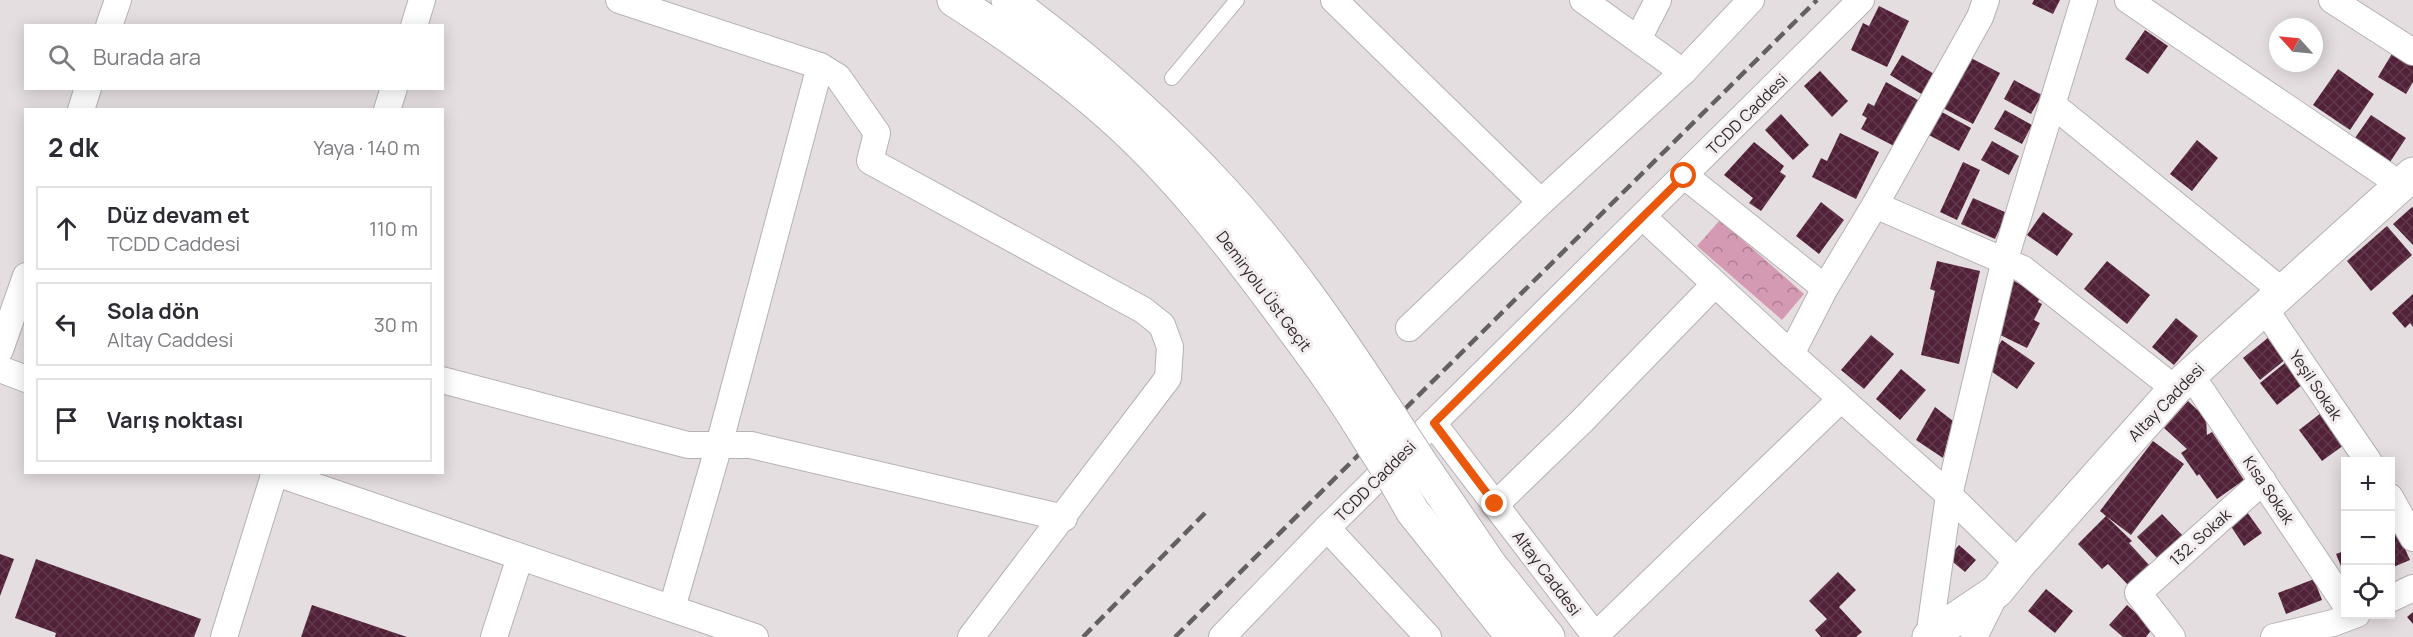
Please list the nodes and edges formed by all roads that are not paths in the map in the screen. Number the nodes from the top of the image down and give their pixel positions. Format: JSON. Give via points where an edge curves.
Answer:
{"nodes":[{"id":1,"x":118,"y":0,"type":"edge"},
{"id":2,"x":422,"y":0,"type":"edge"},
{"id":3,"x":619,"y":0,"type":"edge"},
{"id":4,"x":954,"y":0,"type":"edge"},
{"id":5,"x":1008,"y":0,"type":"edge"},
{"id":6,"x":1236,"y":0,"type":"edge"},
{"id":7,"x":1334,"y":0,"type":"edge"},
{"id":8,"x":1584,"y":0,"type":"edge"},
{"id":9,"x":1658,"y":0,"type":"edge"},
{"id":10,"x":1751,"y":0,"type":"edge"},
{"id":11,"x":1862,"y":0,"type":"edge"},
{"id":12,"x":1986,"y":0,"type":"edge"},
{"id":13,"x":2084,"y":0,"type":"edge"},
{"id":14,"x":2128,"y":0,"type":"edge"},
{"id":15,"x":2332,"y":0,"type":"edge"},
{"id":16,"x":110,"y":24,"type":"edge"},
{"id":17,"x":415,"y":24,"type":"edge"},
{"id":18,"x":1638,"y":39,"type":"junction"},
{"id":19,"x":2413,"y":52,"type":"edge"},
{"id":20,"x":820,"y":66,"type":"junction"},
{"id":21,"x":1683,"y":72,"type":"junction"},
{"id":22,"x":1172,"y":78,"type":"dead end"},
{"id":23,"x":87,"y":90,"type":"edge"},
{"id":24,"x":393,"y":90,"type":"edge"},
{"id":25,"x":2054,"y":105,"type":"junction"},
{"id":26,"x":82,"y":108,"type":"edge"},
{"id":27,"x":388,"y":108,"type":"edge"},
{"id":28,"x":1684,"y":176,"type":"junction"},
{"id":29,"x":2407,"y":179,"type":"edge"},
{"id":30,"x":1541,"y":202,"type":"junction"},
{"id":31,"x":1875,"y":205,"type":"junction"},
{"id":32,"x":1643,"y":217,"type":"junction"},
{"id":33,"x":2005,"y":259,"type":"junction"},
{"id":34,"x":24,"y":282,"type":"edge"},
{"id":35,"x":1715,"y":284,"type":"junction"},
{"id":36,"x":1825,"y":288,"type":"junction"},
{"id":37,"x":2273,"y":300,"type":"junction"},
{"id":38,"x":1409,"y":328,"type":"dead end"},
{"id":39,"x":0,"y":351,"type":"edge"},
{"id":40,"x":1791,"y":354,"type":"junction"},
{"id":41,"x":0,"y":369,"type":"edge"},
{"id":42,"x":24,"y":378,"type":"edge"},
{"id":43,"x":444,"y":381,"type":"edge"},
{"id":44,"x":2183,"y":382,"type":"junction"},
{"id":45,"x":1841,"y":399,"type":"junction"},
{"id":46,"x":1374,"y":419,"type":"junction"},
{"id":47,"x":1434,"y":423,"type":"junction"},
{"id":48,"x":719,"y":445,"type":"junction"},
{"id":49,"x":2366,"y":457,"type":"edge"},
{"id":50,"x":274,"y":474,"type":"edge"},
{"id":51,"x":277,"y":474,"type":"edge"},
{"id":52,"x":2263,"y":481,"type":"junction"},
{"id":53,"x":1949,"y":495,"type":"junction"},
{"id":54,"x":1495,"y":504,"type":"junction"},
{"id":55,"x":2395,"y":504,"type":"edge"},
{"id":56,"x":1064,"y":518,"type":"junction"},
{"id":57,"x":1328,"y":528,"type":"junction"},
{"id":58,"x":2413,"y":538,"type":"edge"},
{"id":59,"x":520,"y":557,"type":"junction"},
{"id":60,"x":2019,"y":564,"type":"junction"},
{"id":61,"x":2413,"y":588,"type":"edge"},
{"id":62,"x":1997,"y":591,"type":"junction"},
{"id":63,"x":2395,"y":596,"type":"edge"},
{"id":64,"x":2341,"y":607,"type":"edge"},
{"id":65,"x":672,"y":608,"type":"junction"},
{"id":66,"x":2344,"y":619,"type":"edge"},
{"id":67,"x":224,"y":637,"type":"edge"},
{"id":68,"x":494,"y":637,"type":"edge"},
{"id":69,"x":755,"y":637,"type":"edge"},
{"id":70,"x":971,"y":637,"type":"edge"},
{"id":71,"x":1222,"y":637,"type":"edge"},
{"id":72,"x":1428,"y":637,"type":"edge"},
{"id":73,"x":1513,"y":637,"type":"edge"},
{"id":74,"x":1548,"y":637,"type":"edge"},
{"id":75,"x":1595,"y":637,"type":"edge"},
{"id":76,"x":1928,"y":637,"type":"edge"},
{"id":77,"x":1974,"y":637,"type":"edge"},
{"id":78,"x":2172,"y":637,"type":"edge"},
{"id":79,"x":2274,"y":637,"type":"edge"}],
"edges":[{"from":1,"to":16,"type":"street"},
{"from":2,"to":17,"type":"street"},
{"from":3,"to":20,"type":"street"},
{"from":4,"to":46,"type":"main road","name":"Demiryolu Üst Geçit","via":[[1017,40],[1111,116],[1151,155]]},
{"from":5,"to":46,"type":"main road","name":"Demiryolu Üst Geçit","via":[[1068,43],[1223,190],[1286,267]]},
{"from":6,"to":22,"type":"lane"},
{"from":7,"to":30,"type":"street"},
{"from":8,"to":18,"type":"street"},
{"from":9,"to":18,"type":"street"},
{"from":10,"to":21,"type":"street"},
{"from":11,"to":28,"type":"street","name":"TCDD Caddesi"},
{"from":12,"to":31,"type":"street"},
{"from":13,"to":25,"type":"street"},
{"from":14,"to":29,"type":"street"},
{"from":15,"to":19,"type":"street"},
{"from":18,"to":21,"type":"street"},
{"from":20,"to":48,"type":"street"},
{"from":20,"to":56,"type":"street","via":[[838,77],[877,133],[870,161],[1143,310],[1162,325],[1170,347],[1168,378]]},
{"from":21,"to":30,"type":"street"},
{"from":23,"to":26,"type":"street"},
{"from":24,"to":27,"type":"street"},
{"from":25,"to":33,"type":"street"},
{"from":25,"to":37,"type":"street","name":"Yeşil Sokak"},
{"from":28,"to":32,"type":"street","name":"TCDD Caddesi"},
{"from":28,"to":36,"type":"street"},
{"from":29,"to":37,"type":"main road","name":"Altay Caddesi"},
{"from":30,"to":38,"type":"street"},
{"from":31,"to":33,"type":"street","name":"Kısa Sokak"},
{"from":31,"to":36,"type":"street"},
{"from":32,"to":35,"type":"street"},
{"from":32,"to":47,"type":"street","name":"TCDD Caddesi"},
{"from":33,"to":44,"type":"street","name":"Kısa Sokak"},
{"from":33,"to":53,"type":"street"},
{"from":34,"to":39,"type":"street"},
{"from":35,"to":40,"type":"street"},
{"from":35,"to":54,"type":"street"},
{"from":36,"to":40,"type":"street"},
{"from":37,"to":44,"type":"main road","name":"Altay Caddesi"},
{"from":37,"to":49,"type":"street","name":"Yeşil Sokak"},
{"from":40,"to":45,"type":"street"},
{"from":41,"to":42,"type":"street"},
{"from":43,"to":48,"type":"street","via":[[688,445]]},
{"from":44,"to":52,"type":"street","name":"Kısa Sokak"},
{"from":44,"to":60,"type":"main road","name":"Altay Caddesi"},
{"from":45,"to":53,"type":"street"},
{"from":45,"to":75,"type":"street"},
{"from":46,"to":73,"type":"main road","name":"Demiryolu Üst Geçit","bridge":true,"via":[[1397,484],[1413,512]]},
{"from":46,"to":74,"type":"main road","name":"Demiryolu Üst Geçit","bridge":true,"via":[[1420,462],[1491,566]]},
{"from":47,"to":54,"type":"street","name":"Altay Caddesi"},
{"from":47,"to":57,"type":"street","name":"TCDD Caddesi"},
{"from":48,"to":56,"type":"street","via":[[751,445]]},
{"from":48,"to":65,"type":"street"},
{"from":50,"to":67,"type":"street"},
{"from":51,"to":59,"type":"street"},
{"from":52,"to":64,"type":"street","name":"Kısa Sokak"},
{"from":52,"to":78,"type":"street","name":"132. Sokak","via":[[2138,593]]},
{"from":53,"to":60,"type":"street"},
{"from":53,"to":76,"type":"street"},
{"from":54,"to":75,"type":"street","name":"Altay Caddesi"},
{"from":55,"to":58,"type":"street"},
{"from":56,"to":70,"type":"street"},
{"from":57,"to":71,"type":"street"},
{"from":57,"to":72,"type":"street","name":"TCDD Caddesi"},
{"from":59,"to":65,"type":"street"},
{"from":59,"to":68,"type":"street"},
{"from":60,"to":62,"type":"main road","name":"Altay Caddesi"},
{"from":61,"to":63,"type":"street"},
{"from":62,"to":76,"type":"main road","name":"Altay Caddesi"},
{"from":62,"to":77,"type":"street"},
{"from":65,"to":69,"type":"street"},
{"from":66,"to":79,"type":"street"}]}
